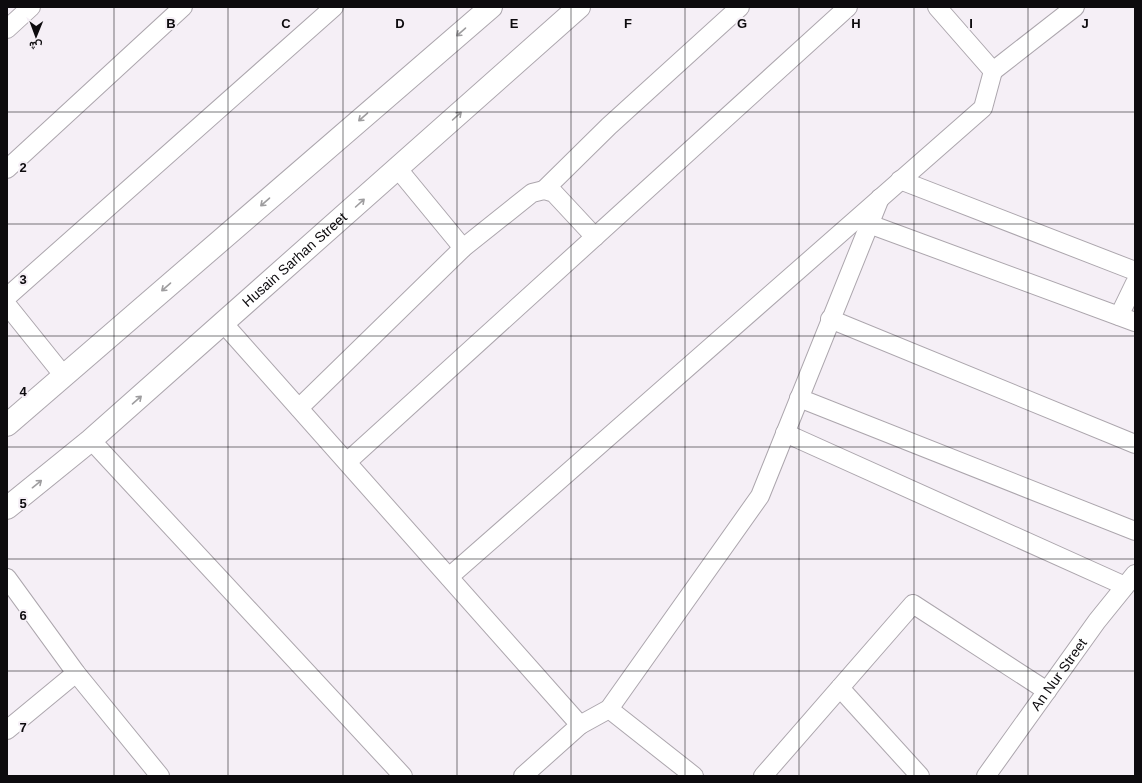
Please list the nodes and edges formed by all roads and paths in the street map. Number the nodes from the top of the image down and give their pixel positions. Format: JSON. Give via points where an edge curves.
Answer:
{"nodes":[{"id":1,"x":31,"y":7,"type":"edge"},
{"id":2,"x":183,"y":7,"type":"edge"},
{"id":3,"x":334,"y":7,"type":"edge"},
{"id":4,"x":491,"y":7,"type":"edge"},
{"id":5,"x":579,"y":7,"type":"edge"},
{"id":6,"x":740,"y":7,"type":"edge"},
{"id":7,"x":848,"y":7,"type":"edge"},
{"id":8,"x":937,"y":7,"type":"edge"},
{"id":9,"x":1075,"y":7,"type":"edge"},
{"id":10,"x":7,"y":29,"type":"edge"},
{"id":11,"x":992,"y":72,"type":"junction"},
{"id":12,"x":7,"y":169,"type":"edge"},
{"id":13,"x":398,"y":169,"type":"junction"},
{"id":14,"x":900,"y":180,"type":"junction"},
{"id":15,"x":544,"y":190,"type":"junction"},
{"id":16,"x":880,"y":198,"type":"junction"},
{"id":17,"x":870,"y":224,"type":"junction"},
{"id":18,"x":595,"y":237,"type":"junction"},
{"id":19,"x":463,"y":248,"type":"junction"},
{"id":20,"x":1135,"y":271,"type":"edge"},
{"id":21,"x":1135,"y":283,"type":"edge"},
{"id":22,"x":7,"y":297,"type":"edge"},
{"id":23,"x":7,"y":305,"type":"edge"},
{"id":24,"x":830,"y":319,"type":"junction"},
{"id":25,"x":1127,"y":319,"type":"edge"},
{"id":26,"x":224,"y":324,"type":"junction"},
{"id":27,"x":64,"y":376,"type":"junction"},
{"id":28,"x":799,"y":398,"type":"junction"},
{"id":29,"x":299,"y":408,"type":"junction"},
{"id":30,"x":7,"y":425,"type":"edge"},
{"id":31,"x":785,"y":433,"type":"junction"},
{"id":32,"x":91,"y":440,"type":"junction"},
{"id":33,"x":1135,"y":444,"type":"edge"},
{"id":34,"x":347,"y":462,"type":"junction"},
{"id":35,"x":7,"y":508,"type":"edge"},
{"id":36,"x":1135,"y":531,"type":"edge"},
{"id":37,"x":449,"y":576,"type":"junction"},
{"id":38,"x":7,"y":578,"type":"edge"},
{"id":39,"x":1130,"y":580,"type":"edge"},
{"id":40,"x":76,"y":673,"type":"junction"},
{"id":41,"x":840,"y":688,"type":"junction"},
{"id":42,"x":1047,"y":690,"type":"junction"},
{"id":43,"x":609,"y":709,"type":"junction"},
{"id":44,"x":580,"y":725,"type":"junction"},
{"id":45,"x":7,"y":730,"type":"edge"},
{"id":46,"x":160,"y":776,"type":"edge"},
{"id":47,"x":403,"y":776,"type":"edge"},
{"id":48,"x":523,"y":776,"type":"edge"},
{"id":49,"x":694,"y":776,"type":"edge"},
{"id":50,"x":763,"y":776,"type":"edge"},
{"id":51,"x":920,"y":776,"type":"edge"},
{"id":52,"x":986,"y":776,"type":"edge"}],
"edges":[{"from":1,"to":10,"type":"street"},
{"from":2,"to":12,"type":"street"},
{"from":3,"to":22,"type":"street"},
{"from":4,"to":27,"type":"street","one_way":true},
{"from":13,"to":5,"type":"street","name":"Husain Sarhan Street","one_way":true},
{"from":6,"to":15,"type":"street","via":[[609,126]]},
{"from":7,"to":18,"type":"street"},
{"from":8,"to":11,"type":"street"},
{"from":9,"to":11,"type":"street"},
{"from":11,"to":14,"type":"street","via":[[982,108]]},
{"from":13,"to":19,"type":"street"},
{"from":26,"to":13,"type":"street","name":"Husain Sarhan Street","one_way":true},
{"from":14,"to":16,"type":"street"},
{"from":14,"to":20,"type":"street"},
{"from":15,"to":18,"type":"street","via":[[554,193]]},
{"from":15,"to":19,"type":"street","via":[[532,193]]},
{"from":16,"to":17,"type":"street"},
{"from":16,"to":37,"type":"street"},
{"from":17,"to":24,"type":"street"},
{"from":17,"to":25,"type":"street"},
{"from":18,"to":34,"type":"street"},
{"from":19,"to":29,"type":"street"},
{"from":21,"to":25,"type":"street"},
{"from":23,"to":27,"type":"street"},
{"from":24,"to":28,"type":"street"},
{"from":24,"to":33,"type":"street"},
{"from":26,"to":29,"type":"street"},
{"from":32,"to":26,"type":"street","name":"Husain Sarhan Street","one_way":true},
{"from":27,"to":30,"type":"street"},
{"from":28,"to":31,"type":"street"},
{"from":28,"to":36,"type":"street"},
{"from":29,"to":34,"type":"street"},
{"from":31,"to":39,"type":"street"},
{"from":31,"to":43,"type":"street","via":[[760,496]]},
{"from":35,"to":32,"type":"street","name":"Husain Sarhan Street","one_way":true},
{"from":32,"to":47,"type":"street"},
{"from":34,"to":37,"type":"street"},
{"from":37,"to":44,"type":"street"},
{"from":38,"to":40,"type":"street"},
{"from":39,"to":42,"type":"street","name":"An Nur Street"},
{"from":40,"to":45,"type":"street"},
{"from":40,"to":46,"type":"street"},
{"from":41,"to":42,"type":"street","via":[[913,604]]},
{"from":41,"to":50,"type":"street"},
{"from":41,"to":51,"type":"street"},
{"from":42,"to":52,"type":"street","name":"An Nur Street"},
{"from":43,"to":44,"type":"street"},
{"from":43,"to":49,"type":"street"},
{"from":44,"to":48,"type":"street"}]}
